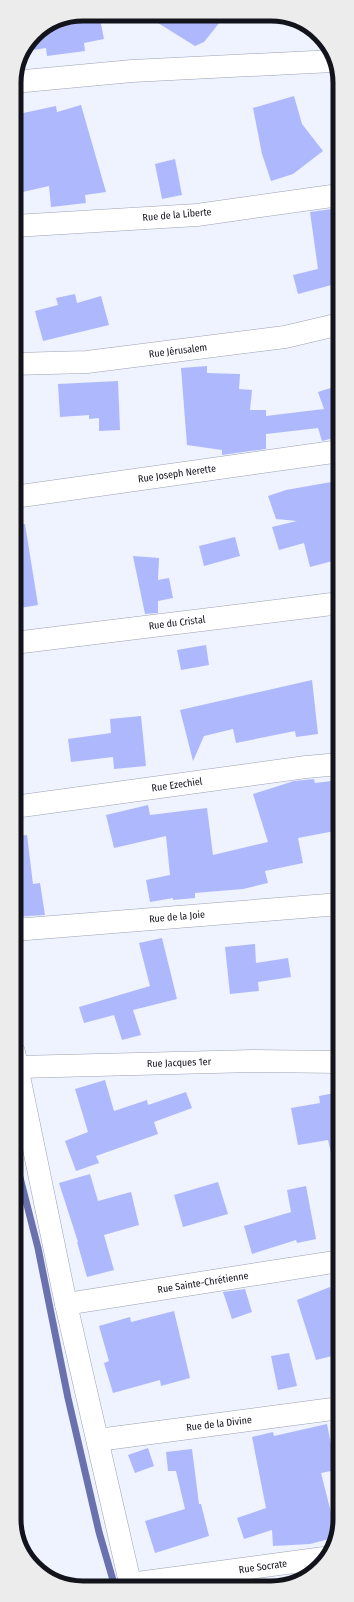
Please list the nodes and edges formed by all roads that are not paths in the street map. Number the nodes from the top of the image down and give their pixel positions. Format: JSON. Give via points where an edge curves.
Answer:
{"nodes":[{"id":1,"x":329,"y":61,"type":"edge"},
{"id":2,"x":21,"y":81,"type":"edge"},
{"id":3,"x":333,"y":196,"type":"edge"},
{"id":4,"x":21,"y":226,"type":"edge"},
{"id":5,"x":333,"y":326,"type":"edge"},
{"id":6,"x":21,"y":364,"type":"edge"},
{"id":7,"x":333,"y":452,"type":"edge"},
{"id":8,"x":21,"y":496,"type":"edge"},
{"id":9,"x":333,"y":604,"type":"edge"},
{"id":10,"x":21,"y":642,"type":"edge"},
{"id":11,"x":333,"y":765,"type":"edge"},
{"id":12,"x":21,"y":806,"type":"edge"},
{"id":13,"x":333,"y":905,"type":"edge"},
{"id":14,"x":21,"y":929,"type":"edge"},
{"id":15,"x":21,"y":1060,"type":"edge"},
{"id":16,"x":333,"y":1062,"type":"edge"},
{"id":17,"x":21,"y":1080,"type":"edge"},
{"id":18,"x":333,"y":1262,"type":"edge"},
{"id":19,"x":66,"y":1304,"type":"junction"},
{"id":20,"x":333,"y":1409,"type":"edge"},
{"id":21,"x":98,"y":1440,"type":"junction"},
{"id":22,"x":318,"y":1559,"type":"edge"},
{"id":23,"x":130,"y":1581,"type":"edge"},
{"id":24,"x":165,"y":1581,"type":"edge"}],
"edges":[{"from":1,"to":2,"type":"street","via":[[132,71]]},
{"from":3,"to":4,"type":"street","name":"Rue de la Liberte","via":[[197,215]]},
{"from":5,"to":6,"type":"street","name":"Rue Jérusalem","via":[[285,337],[87,362]]},
{"from":7,"to":8,"type":"street","name":"Rue Joseph Nerette"},
{"from":9,"to":10,"type":"street","name":"Rue du Cristal"},
{"from":11,"to":12,"type":"street","name":"Rue Ezechiel"},
{"from":13,"to":14,"type":"street","name":"Rue de la Joie"},
{"from":15,"to":16,"type":"street","name":"Rue Jacques 1er"},
{"from":17,"to":19,"type":"street"},
{"from":18,"to":19,"type":"street","name":"Rue Sainte-Chrétienne"},
{"from":19,"to":21,"type":"street"},
{"from":20,"to":21,"type":"street","name":"Rue de la Divine"},
{"from":21,"to":23,"type":"street"},
{"from":22,"to":24,"type":"street","name":"Rue Socrate"}]}
